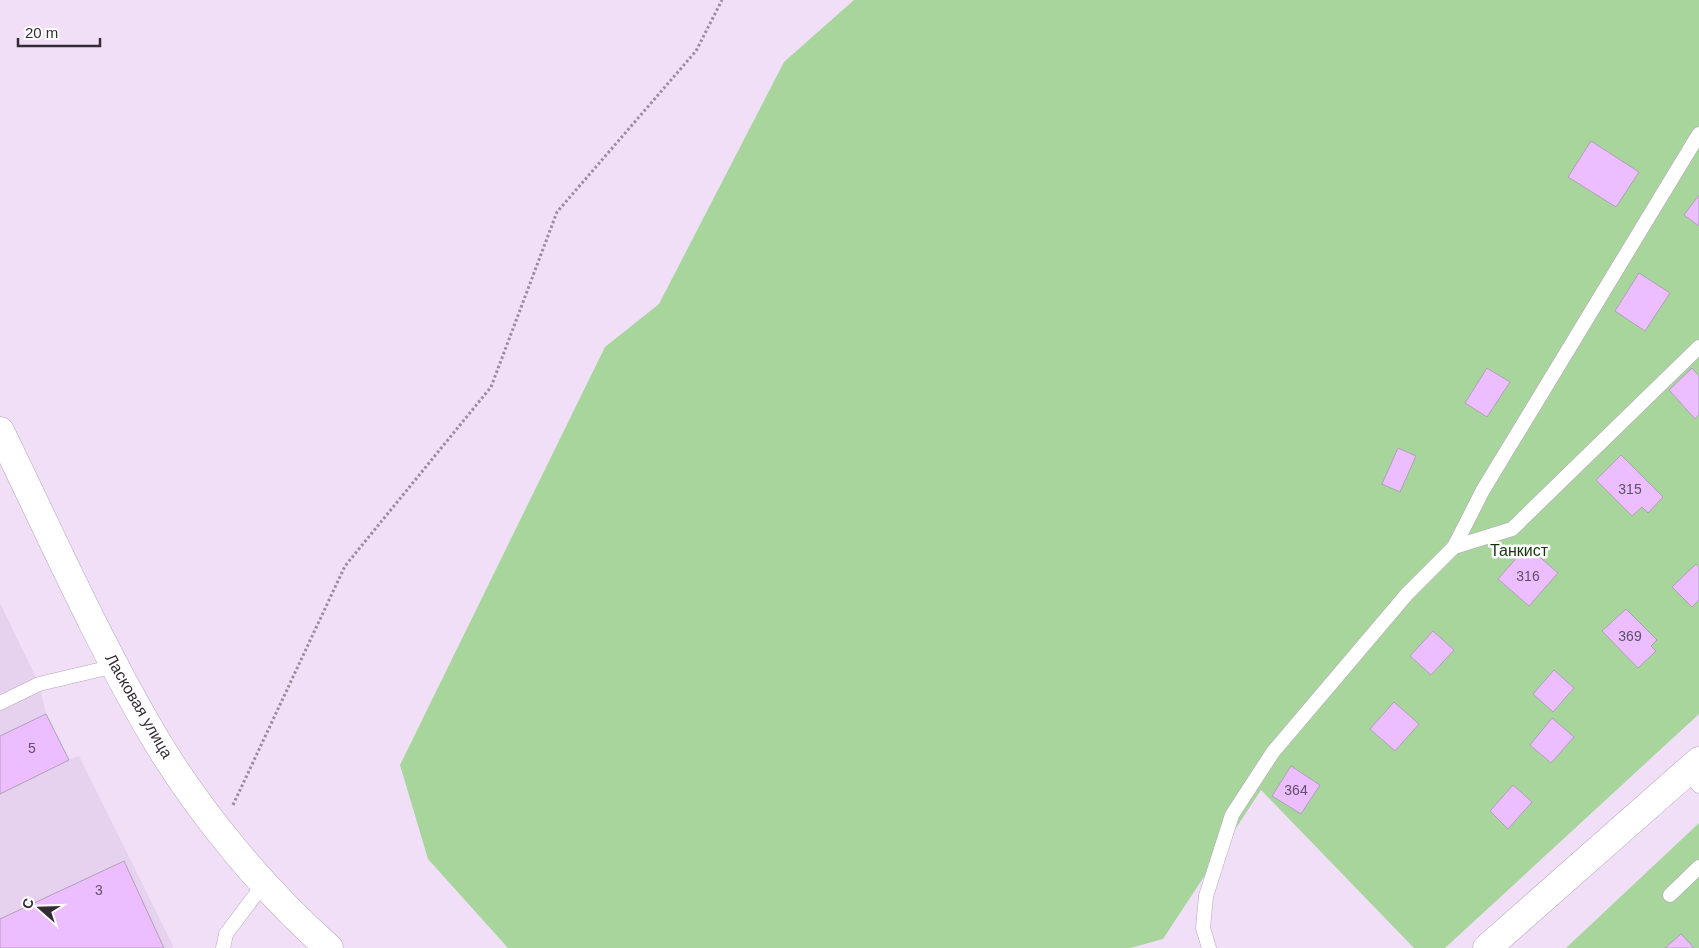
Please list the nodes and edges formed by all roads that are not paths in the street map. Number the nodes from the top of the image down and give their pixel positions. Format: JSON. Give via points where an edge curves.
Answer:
{"nodes":[{"id":1,"x":1699,"y":134,"type":"edge"},
{"id":2,"x":1699,"y":347,"type":"edge"},
{"id":3,"x":0,"y":431,"type":"edge"},
{"id":4,"x":1454,"y":547,"type":"junction"},
{"id":5,"x":115,"y":666,"type":"junction"},
{"id":6,"x":0,"y":703,"type":"edge"},
{"id":7,"x":1695,"y":773,"type":"edge"},
{"id":8,"x":1699,"y":867,"type":"edge"},
{"id":9,"x":264,"y":882,"type":"junction"},
{"id":10,"x":1670,"y":895,"type":"dead end"},
{"id":11,"x":1489,"y":947,"type":"edge"},
{"id":12,"x":223,"y":948,"type":"edge"},
{"id":13,"x":329,"y":948,"type":"edge"},
{"id":14,"x":1209,"y":948,"type":"edge"}],
"edges":[{"from":1,"to":4,"type":"lane","via":[[1483,490]]},
{"from":2,"to":4,"type":"lane","via":[[1512,530]]},
{"from":3,"to":5,"type":"street","name":"Ласковая улица"},
{"from":4,"to":14,"type":"lane","via":[[1407,594],[1273,752],[1232,815],[1206,896],[1203,928]]},
{"from":5,"to":6,"type":"lane","via":[[39,684]]},
{"from":5,"to":9,"type":"street","name":"Ласковая улица","via":[[154,737],[220,833]]},
{"from":7,"to":11,"type":"street"},
{"from":8,"to":10,"type":"lane"},
{"from":9,"to":12,"type":"lane","via":[[226,934]]},
{"from":9,"to":13,"type":"street","name":"Ласковая улица"}]}
